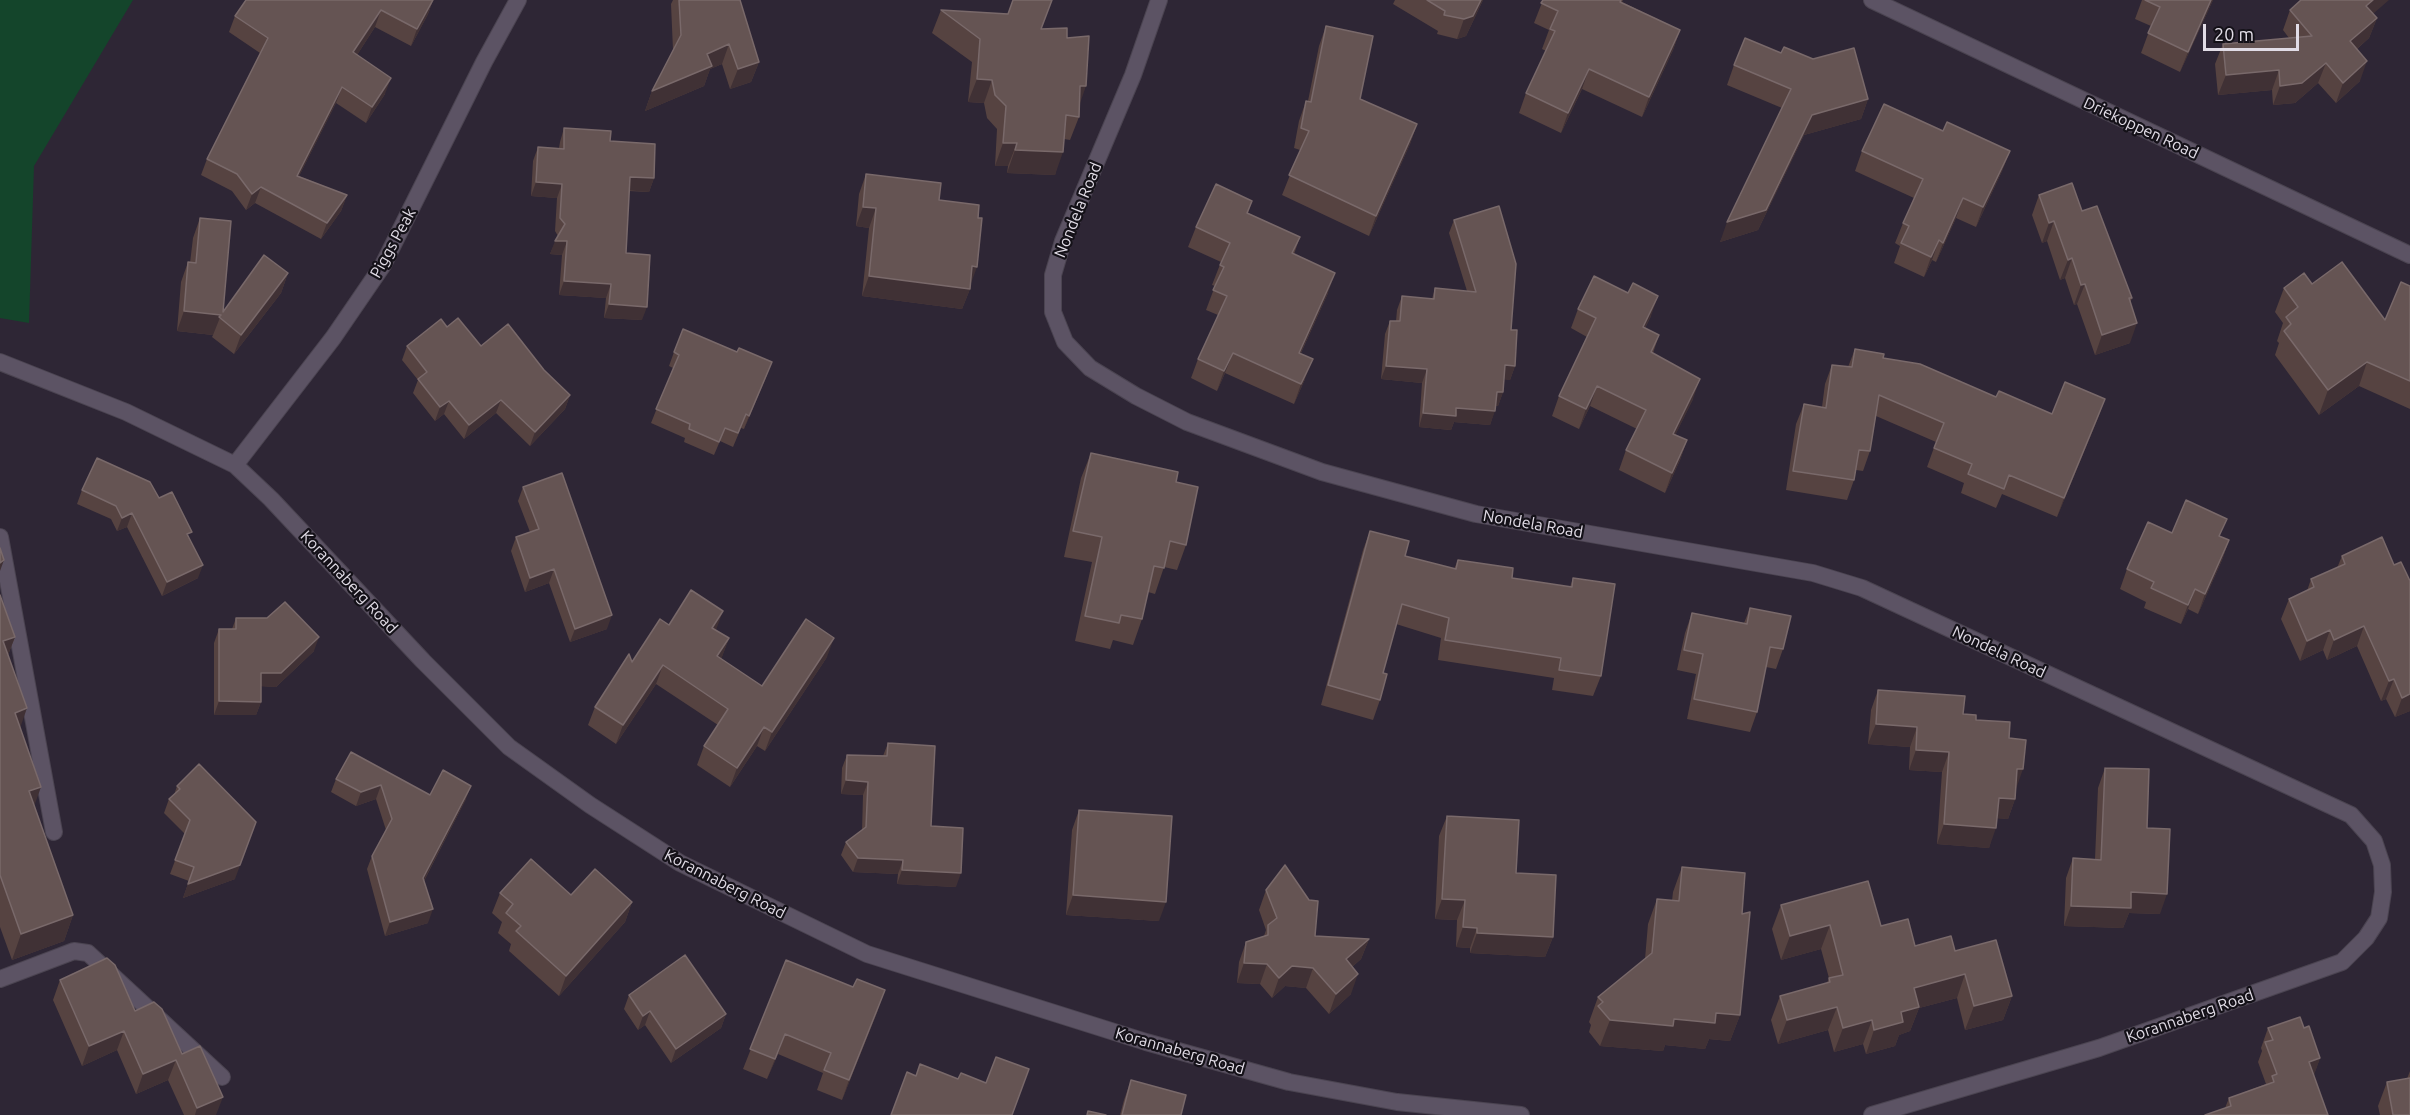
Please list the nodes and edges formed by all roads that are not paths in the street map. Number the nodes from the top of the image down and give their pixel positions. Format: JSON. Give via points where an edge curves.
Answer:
{"nodes":[{"id":1,"x":518,"y":0,"type":"edge"},
{"id":2,"x":1159,"y":0,"type":"edge"},
{"id":3,"x":1872,"y":0,"type":"edge"},
{"id":4,"x":2410,"y":255,"type":"edge"},
{"id":5,"x":0,"y":362,"type":"edge"},
{"id":6,"x":235,"y":465,"type":"junction"},
{"id":7,"x":0,"y":537,"type":"edge"},
{"id":8,"x":2351,"y":814,"type":"joint"},
{"id":9,"x":54,"y":832,"type":"dead end"},
{"id":10,"x":0,"y":979,"type":"edge"},
{"id":11,"x":222,"y":1077,"type":"dead end"},
{"id":12,"x":1521,"y":1115,"type":"edge"},
{"id":13,"x":1872,"y":1115,"type":"edge"}],
"edges":[{"from":1,"to":6,"type":"street","name":"Piggs Peak","via":[[383,265],[333,338]]},
{"from":2,"to":8,"type":"street","name":"Nondela Road","via":[[1053,275],[1053,312],[1065,342],[1090,368],[1187,422],[1322,472],[1476,514],[1803,571],[1862,588]]},
{"from":3,"to":4,"type":"street","name":"Driekoppen Road"},
{"from":5,"to":6,"type":"street","name":"Korannaberg Road","via":[[147,422]]},
{"from":6,"to":12,"type":"street","name":"Korannaberg Road","via":[[509,747],[680,863],[867,954],[1146,1042],[1289,1082],[1397,1102]]},
{"from":7,"to":9,"type":"street"},
{"from":8,"to":13,"type":"street","name":"Korannaberg Road","via":[[2374,841],[2382,865],[2382,892],[2379,918],[2342,962],[2099,1048]]},
{"from":10,"to":11,"type":"street","via":[[74,951],[88,953]]}]}
